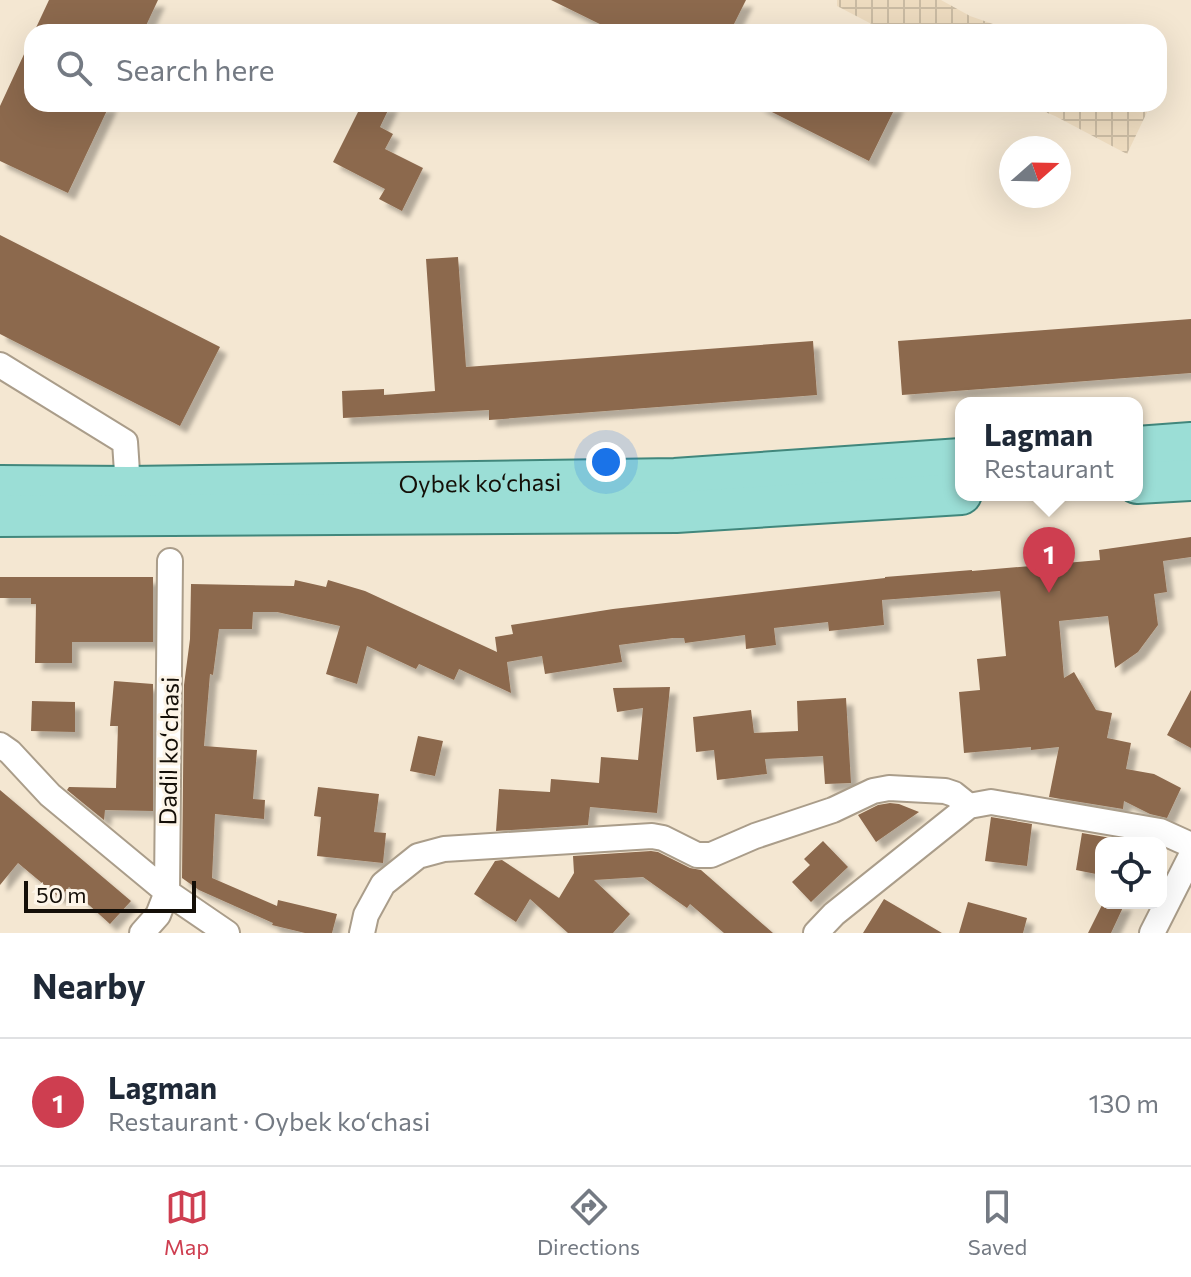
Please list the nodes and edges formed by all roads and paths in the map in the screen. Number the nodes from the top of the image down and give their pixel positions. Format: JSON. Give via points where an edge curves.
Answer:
{"nodes":[{"id":1,"x":0,"y":365,"type":"edge"},
{"id":2,"x":1191,"y":443,"type":"edge"},
{"id":3,"x":1143,"y":447,"type":"edge"},
{"id":4,"x":955,"y":459,"type":"edge"},
{"id":5,"x":1191,"y":480,"type":"edge"},
{"id":6,"x":1143,"y":483,"type":"edge"},
{"id":7,"x":0,"y":486,"type":"edge"},
{"id":8,"x":128,"y":487,"type":"junction"},
{"id":9,"x":955,"y":494,"type":"edge"},
{"id":10,"x":0,"y":516,"type":"edge"},
{"id":11,"x":170,"y":561,"type":"dead end"},
{"id":12,"x":0,"y":745,"type":"edge"},
{"id":13,"x":969,"y":806,"type":"junction"},
{"id":14,"x":1191,"y":845,"type":"edge"},
{"id":15,"x":1191,"y":856,"type":"edge"},
{"id":16,"x":167,"y":892,"type":"junction"},
{"id":17,"x":142,"y":933,"type":"edge"},
{"id":18,"x":227,"y":933,"type":"edge"},
{"id":19,"x":362,"y":933,"type":"edge"},
{"id":20,"x":816,"y":933,"type":"edge"},
{"id":21,"x":1152,"y":933,"type":"edge"}],
"edges":[{"from":1,"to":8,"type":"street","via":[[125,442]]},
{"from":2,"to":3,"type":"main road"},
{"from":4,"to":8,"type":"main road","name":"Oybek ko‘chasi","via":[[675,479]]},
{"from":5,"to":6,"type":"main road"},
{"from":7,"to":8,"type":"main road","name":"Oybek ko‘chasi"},
{"from":9,"to":10,"type":"main road","name":"Oybek ko‘chasi","via":[[676,512]]},
{"from":11,"to":16,"type":"street","name":"Dadil koʻchasi"},
{"from":12,"to":16,"type":"street","via":[[50,795]]},
{"from":13,"to":14,"type":"street","via":[[991,802],[1160,831]]},
{"from":13,"to":19,"type":"street","via":[[945,791],[873,791],[711,855],[697,855],[652,836],[444,849],[418,856],[383,884]]},
{"from":13,"to":20,"type":"street"},
{"from":15,"to":21,"type":"street"},
{"from":16,"to":17,"type":"street","name":"Dadil koʻchasi","via":[[158,915]]},
{"from":16,"to":18,"type":"street"}]}
